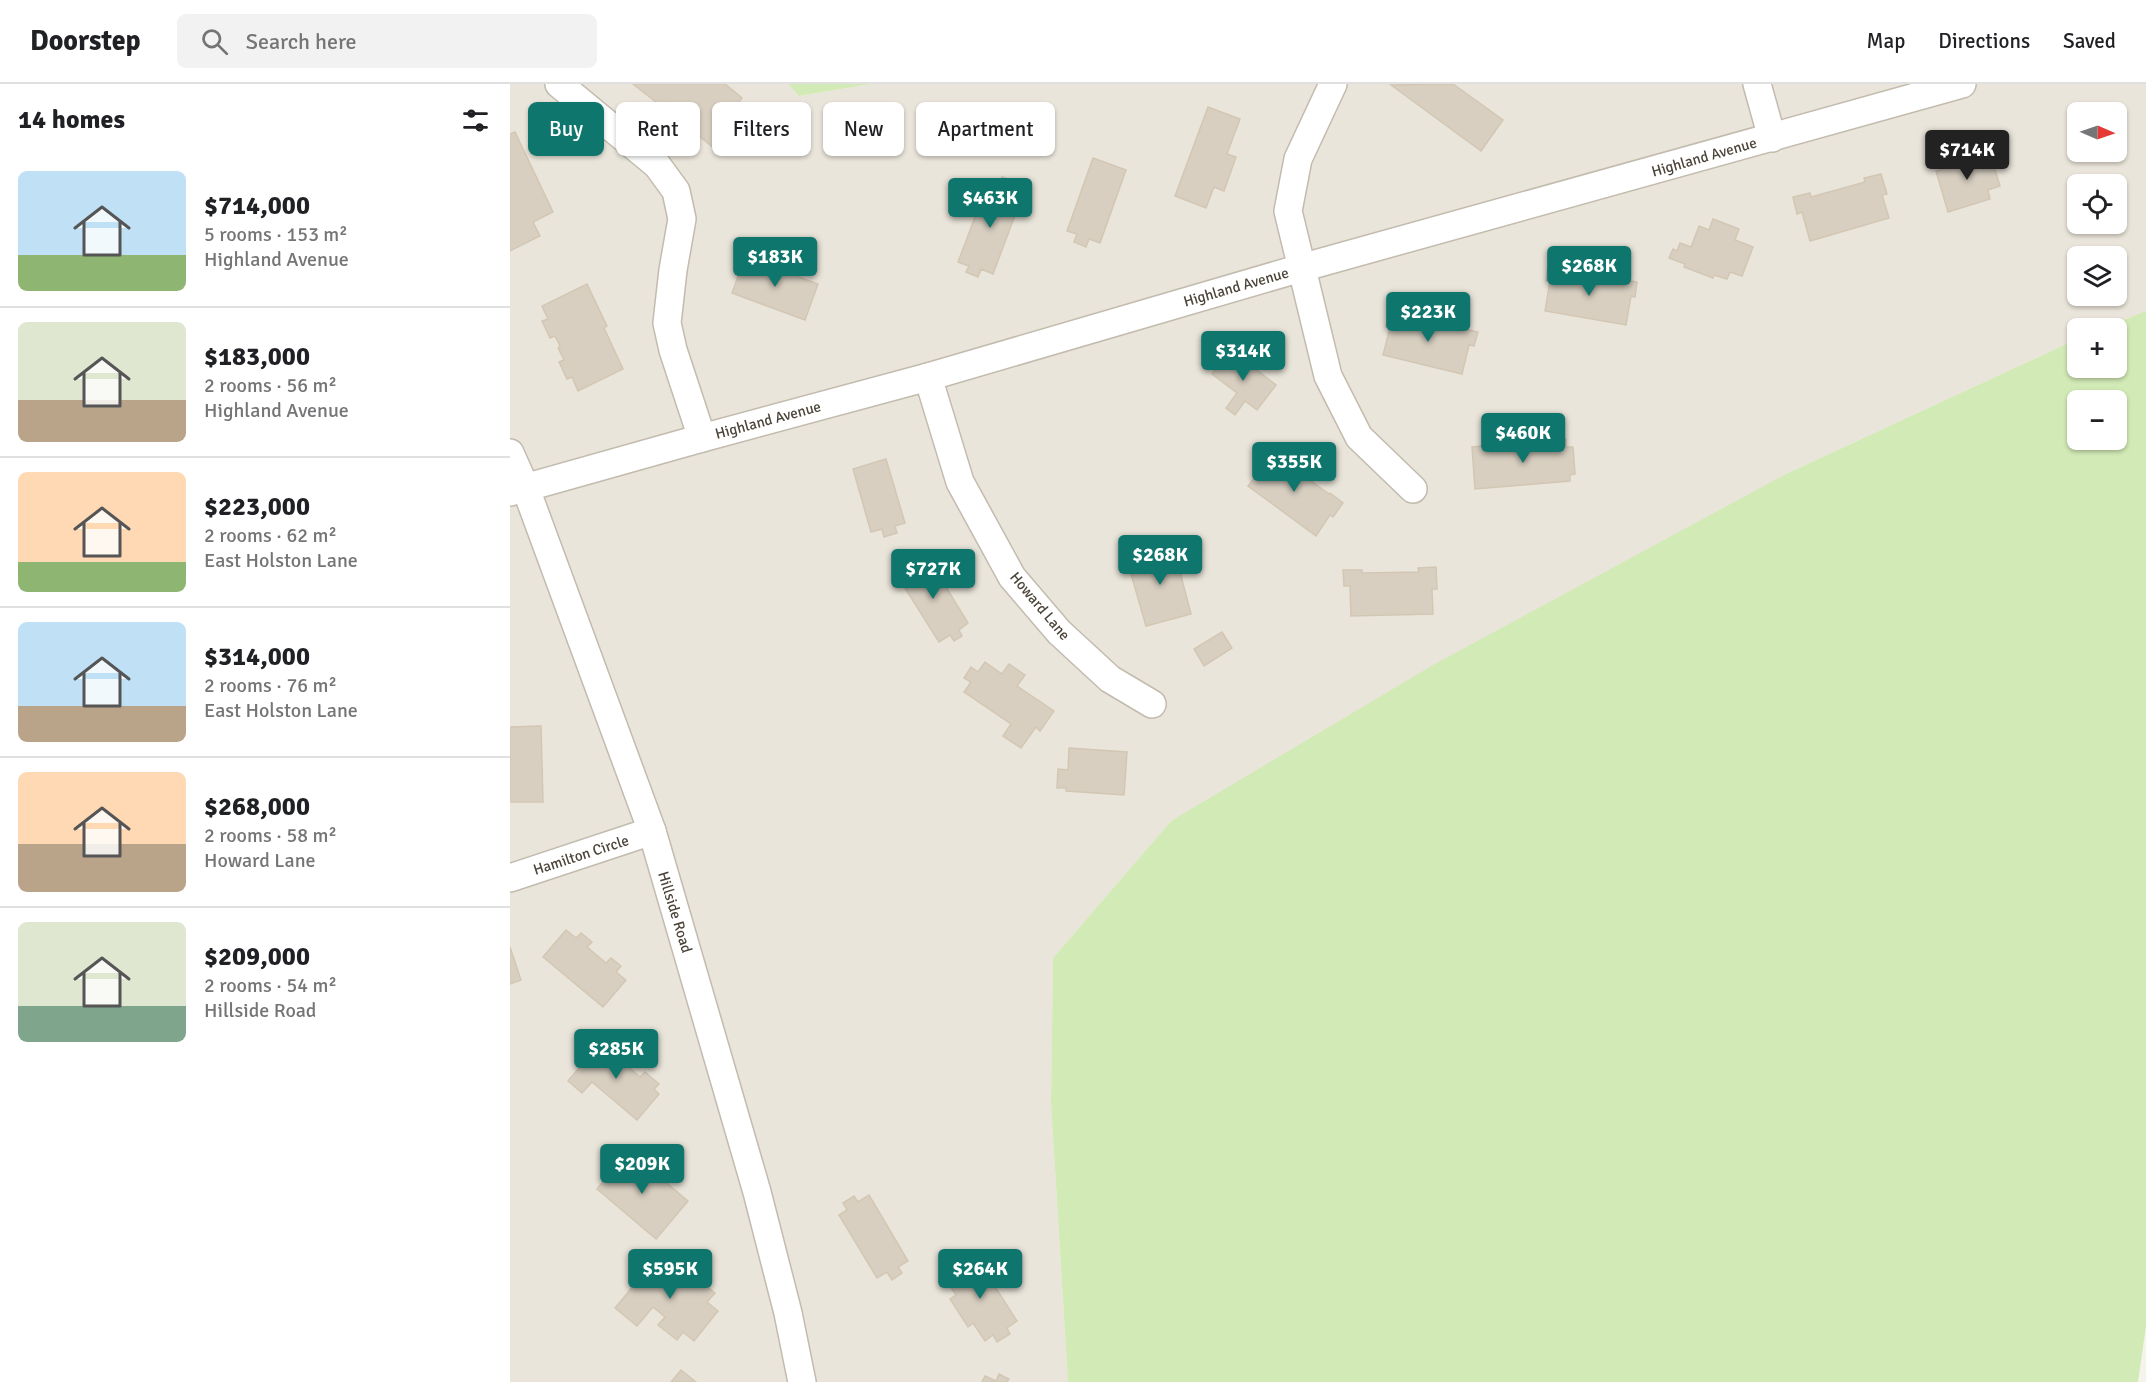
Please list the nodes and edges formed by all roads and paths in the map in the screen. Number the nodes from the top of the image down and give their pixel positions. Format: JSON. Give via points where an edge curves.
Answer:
{"nodes":[{"id":1,"x":559,"y":84,"type":"edge"},
{"id":2,"x":1333,"y":84,"type":"edge"},
{"id":3,"x":1757,"y":84,"type":"edge"},
{"id":4,"x":1962,"y":84,"type":"edge"},
{"id":5,"x":1772,"y":138,"type":"junction"},
{"id":6,"x":1301,"y":268,"type":"junction"},
{"id":7,"x":928,"y":377,"type":"junction"},
{"id":8,"x":702,"y":438,"type":"junction"},
{"id":9,"x":510,"y":453,"type":"edge"},
{"id":10,"x":1413,"y":489,"type":"dead end"},
{"id":11,"x":518,"y":491,"type":"edge"},
{"id":12,"x":1152,"y":704,"type":"dead end"},
{"id":13,"x":651,"y":831,"type":"junction"},
{"id":14,"x":510,"y":878,"type":"edge"},
{"id":15,"x":802,"y":1382,"type":"edge"}],
"edges":[{"from":1,"to":8,"type":"street","via":[[657,165],[676,191],[682,219],[667,323]]},
{"from":2,"to":6,"type":"street","via":[[1298,159],[1288,211]]},
{"from":3,"to":5,"type":"street"},
{"from":4,"to":5,"type":"street","name":"Highland Avenue"},
{"from":5,"to":6,"type":"street","name":"Highland Avenue"},
{"from":6,"to":7,"type":"street","name":"Highland Avenue"},
{"from":6,"to":10,"type":"street","via":[[1328,376],[1359,437]]},
{"from":7,"to":8,"type":"street","name":"Highland Avenue"},
{"from":7,"to":12,"type":"street","name":"Howard Lane","via":[[960,482],[1012,577],[1059,632],[1110,679]]},
{"from":8,"to":11,"type":"street","name":"Highland Avenue"},
{"from":9,"to":11,"type":"street","name":"Hillside Road"},
{"from":11,"to":13,"type":"street","name":"Hillside Road"},
{"from":13,"to":14,"type":"street","name":"Hamilton Circle"},
{"from":13,"to":15,"type":"street","name":"Hillside Road","via":[[760,1203]]}]}
